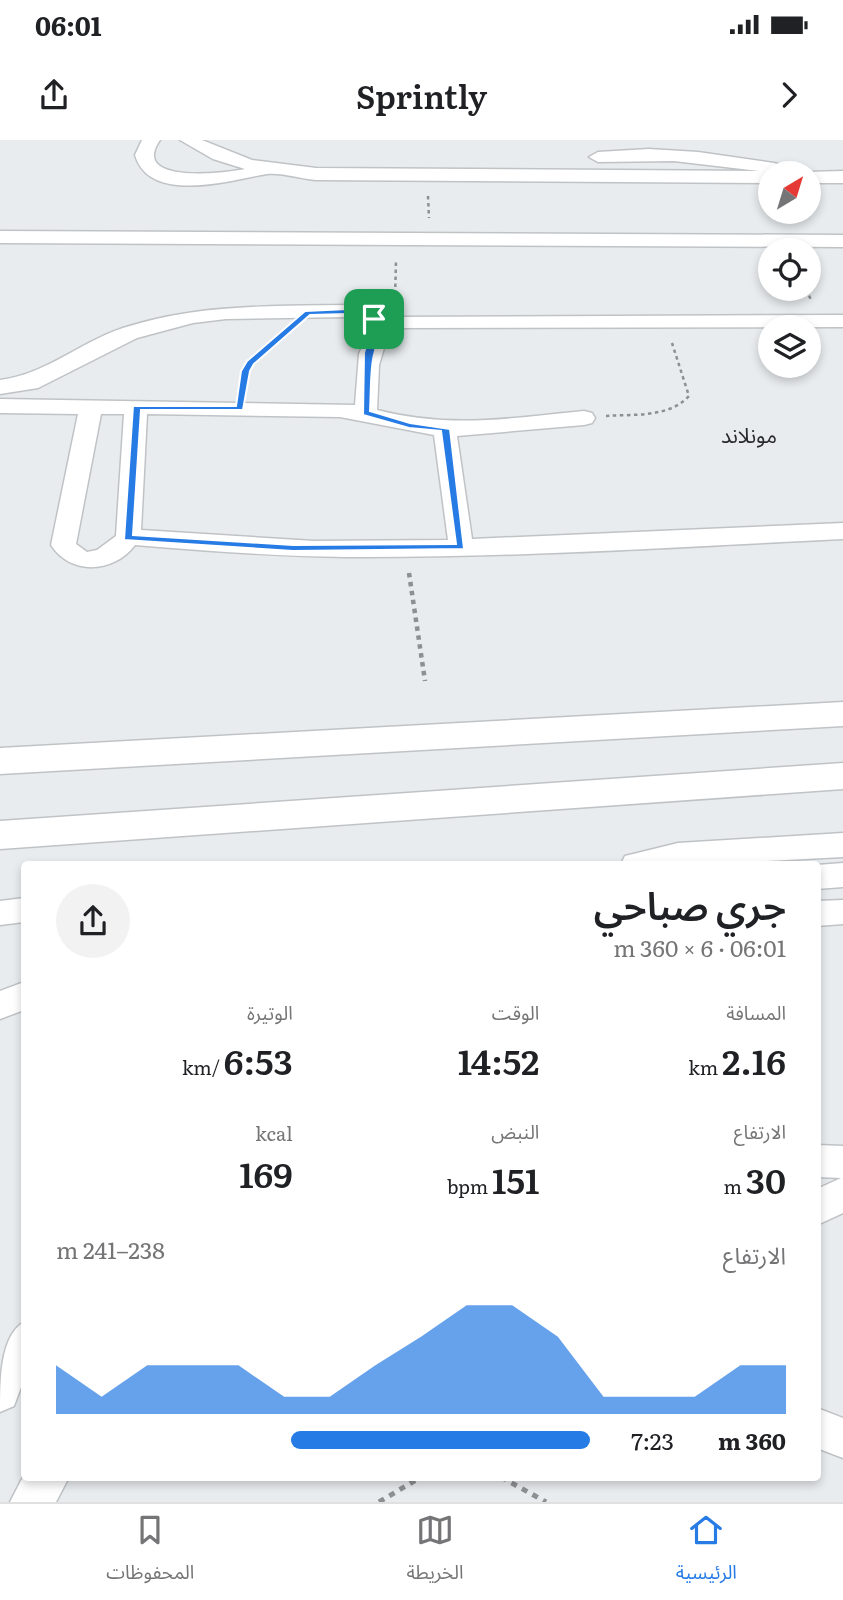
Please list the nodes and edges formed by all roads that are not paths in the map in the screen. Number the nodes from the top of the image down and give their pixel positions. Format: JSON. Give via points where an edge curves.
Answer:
{"nodes":[{"id":1,"x":151,"y":140,"type":"edge"},
{"id":2,"x":189,"y":140,"type":"edge"},
{"id":3,"x":622,"y":147,"type":"edge"},
{"id":4,"x":661,"y":147,"type":"edge"},
{"id":5,"x":758,"y":165,"type":"edge"},
{"id":6,"x":271,"y":170,"type":"junction"},
{"id":7,"x":501,"y":173,"type":"junction"},
{"id":8,"x":627,"y":175,"type":"junction"},
{"id":9,"x":666,"y":176,"type":"junction"},
{"id":10,"x":821,"y":176,"type":"edge"},
{"id":11,"x":758,"y":177,"type":"edge"},
{"id":12,"x":843,"y":177,"type":"edge"},
{"id":13,"x":0,"y":237,"type":"edge"},
{"id":14,"x":843,"y":242,"type":"edge"},
{"id":15,"x":843,"y":321,"type":"edge"},
{"id":16,"x":389,"y":322,"type":"junction"},
{"id":17,"x":0,"y":387,"type":"edge"},
{"id":18,"x":0,"y":406,"type":"edge"},
{"id":19,"x":91,"y":407,"type":"junction"},
{"id":20,"x":136,"y":407,"type":"junction"},
{"id":21,"x":366,"y":413,"type":"junction"},
{"id":22,"x":584,"y":418,"type":"road end"},
{"id":23,"x":445,"y":429,"type":"junction"},
{"id":24,"x":843,"y":531,"type":"edge"},
{"id":25,"x":128,"y":537,"type":"junction"},
{"id":26,"x":461,"y":547,"type":"junction"},
{"id":27,"x":843,"y":714,"type":"edge"},
{"id":28,"x":0,"y":761,"type":"edge"},
{"id":29,"x":843,"y":776,"type":"edge"},
{"id":30,"x":0,"y":835,"type":"edge"},
{"id":31,"x":843,"y":845,"type":"edge"},
{"id":32,"x":650,"y":861,"type":"edge"},
{"id":33,"x":843,"y":875,"type":"edge"},
{"id":34,"x":821,"y":877,"type":"edge"},
{"id":35,"x":21,"y":910,"type":"edge"},
{"id":36,"x":843,"y":912,"type":"edge"},
{"id":37,"x":0,"y":913,"type":"edge"},
{"id":38,"x":821,"y":914,"type":"edge"},
{"id":39,"x":21,"y":997,"type":"edge"},
{"id":40,"x":0,"y":1004,"type":"edge"},
{"id":41,"x":821,"y":1161,"type":"edge"},
{"id":42,"x":843,"y":1161,"type":"edge"},
{"id":43,"x":843,"y":1194,"type":"edge"},
{"id":44,"x":821,"y":1206,"type":"edge"},
{"id":45,"x":821,"y":1430,"type":"edge"},
{"id":46,"x":843,"y":1438,"type":"edge"},
{"id":47,"x":45,"y":1481,"type":"edge"},
{"id":48,"x":31,"y":1502,"type":"edge"}],
"edges":[{"from":1,"to":6,"type":"street","via":[[144,158],[151,167],[182,179],[225,179]]},
{"from":2,"to":6,"type":"street","via":[[224,158]]},
{"from":3,"to":4,"type":"street"},
{"from":3,"to":7,"type":"street"},
{"from":3,"to":8,"type":"street"},
{"from":4,"to":5,"type":"street"},
{"from":4,"to":9,"type":"street"},
{"from":6,"to":7,"type":"street"},
{"from":7,"to":8,"type":"street"},
{"from":8,"to":9,"type":"street"},
{"from":9,"to":11,"type":"street"},
{"from":10,"to":12,"type":"street"},
{"from":13,"to":14,"type":"street"},
{"from":15,"to":16,"type":"street"},
{"from":16,"to":17,"type":"street","via":[[348,311],[226,313],[160,323],[102,345],[46,378]]},
{"from":16,"to":21,"type":"street","via":[[371,342],[368,353]]},
{"from":18,"to":19,"type":"street"},
{"from":19,"to":20,"type":"street"},
{"from":19,"to":25,"type":"street","via":[[63,544],[68,553],[94,560],[121,549]]},
{"from":20,"to":21,"type":"street"},
{"from":20,"to":25,"type":"street"},
{"from":21,"to":23,"type":"street"},
{"from":22,"to":23,"type":"street"},
{"from":23,"to":26,"type":"street"},
{"from":24,"to":26,"type":"street"},
{"from":25,"to":26,"type":"street","via":[[293,548]]},
{"from":27,"to":28,"type":"street"},
{"from":29,"to":30,"type":"street"},
{"from":31,"to":32,"type":"street","via":[[678,855]]},
{"from":33,"to":34,"type":"street"},
{"from":35,"to":37,"type":"street"},
{"from":36,"to":38,"type":"street"},
{"from":39,"to":40,"type":"street"},
{"from":41,"to":42,"type":"street"},
{"from":43,"to":44,"type":"street"},
{"from":45,"to":46,"type":"street"},
{"from":47,"to":48,"type":"street"}]}
